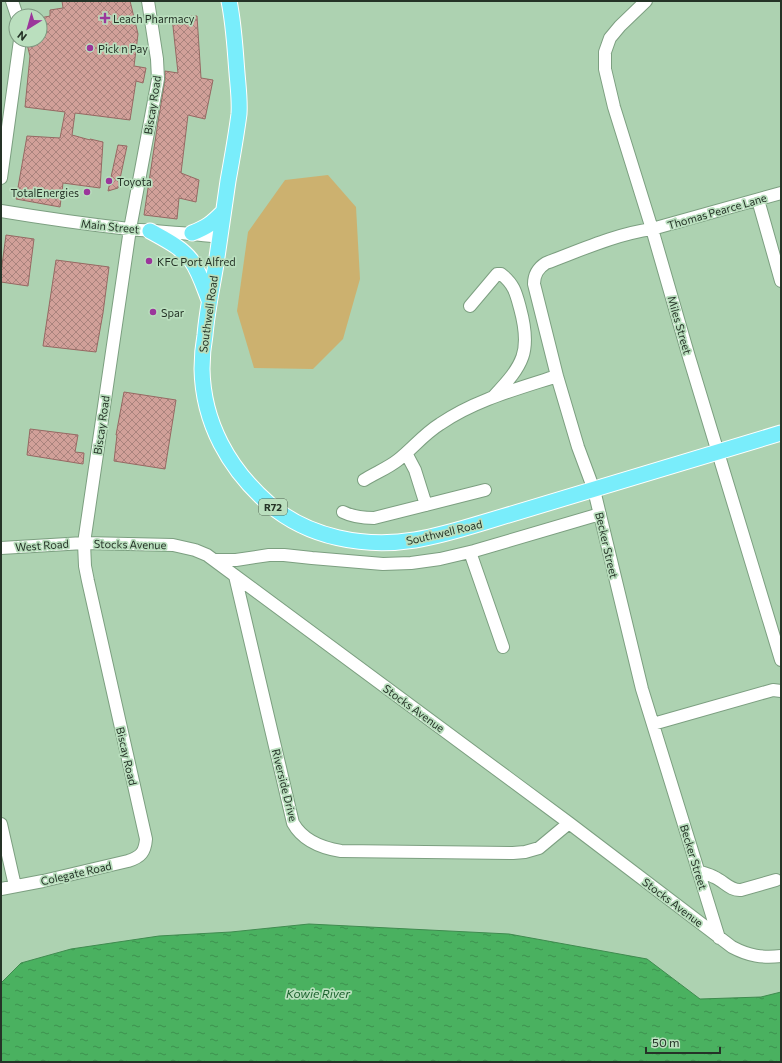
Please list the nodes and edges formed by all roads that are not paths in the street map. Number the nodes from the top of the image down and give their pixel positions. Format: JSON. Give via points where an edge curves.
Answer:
{"nodes":[{"id":1,"x":148,"y":1,"type":"edge"},
{"id":2,"x":229,"y":1,"type":"edge"},
{"id":3,"x":646,"y":1,"type":"edge"},
{"id":4,"x":19,"y":48,"type":"edge"},
{"id":5,"x":1,"y":178,"type":"edge"},
{"id":6,"x":781,"y":193,"type":"edge"},
{"id":7,"x":758,"y":200,"type":"junction"},
{"id":8,"x":1,"y":211,"type":"edge"},
{"id":9,"x":223,"y":212,"type":"junction"},
{"id":10,"x":130,"y":229,"type":"junction"},
{"id":11,"x":652,"y":229,"type":"junction"},
{"id":12,"x":150,"y":231,"type":"junction"},
{"id":13,"x":192,"y":233,"type":"junction"},
{"id":14,"x":220,"y":237,"type":"junction"},
{"id":15,"x":781,"y":281,"type":"edge"},
{"id":16,"x":210,"y":300,"type":"junction"},
{"id":17,"x":470,"y":306,"type":"dead end"},
{"id":18,"x":557,"y":376,"type":"junction"},
{"id":19,"x":493,"y":397,"type":"junction"},
{"id":20,"x":781,"y":433,"type":"edge"},
{"id":21,"x":406,"y":453,"type":"junction"},
{"id":22,"x":718,"y":453,"type":"junction"},
{"id":23,"x":364,"y":480,"type":"dead end"},
{"id":24,"x":485,"y":490,"type":"dead end"},
{"id":25,"x":594,"y":490,"type":"junction"},
{"id":26,"x":426,"y":505,"type":"junction"},
{"id":27,"x":343,"y":512,"type":"dead end"},
{"id":28,"x":600,"y":514,"type":"junction"},
{"id":29,"x":84,"y":543,"type":"junction"},
{"id":30,"x":1,"y":548,"type":"edge"},
{"id":31,"x":470,"y":552,"type":"junction"},
{"id":32,"x":214,"y":560,"type":"junction"},
{"id":33,"x":235,"y":576,"type":"junction"},
{"id":34,"x":503,"y":647,"type":"dead end"},
{"id":35,"x":781,"y":660,"type":"edge"},
{"id":36,"x":781,"y":691,"type":"edge"},
{"id":37,"x":653,"y":724,"type":"junction"},
{"id":38,"x":569,"y":823,"type":"junction"},
{"id":39,"x":1,"y":824,"type":"edge"},
{"id":40,"x":145,"y":847,"type":"joint"},
{"id":41,"x":698,"y":871,"type":"junction"},
{"id":42,"x":776,"y":880,"type":"dead end"},
{"id":43,"x":14,"y":886,"type":"junction"},
{"id":44,"x":1,"y":889,"type":"edge"},
{"id":45,"x":719,"y":938,"type":"junction"},
{"id":46,"x":781,"y":956,"type":"edge"}],
"edges":[{"from":1,"to":10,"type":"street","name":"Biscay Road","via":[[158,59],[158,79]]},
{"from":2,"to":9,"type":"main road","name":"Southwell Road","number":"R72","via":[[236,49],[239,112]]},
{"from":3,"to":11,"type":"street","name":"Miles Street","via":[[610,38],[605,52],[604,70]]},
{"from":4,"to":5,"type":"street"},
{"from":6,"to":7,"type":"street","name":"Thomas Pearce Lane"},
{"from":7,"to":11,"type":"street","name":"Thomas Pearce Lane"},
{"from":7,"to":15,"type":"street"},
{"from":8,"to":10,"type":"street","name":"Main Street"},
{"from":9,"to":13,"type":"main road","via":[[210,225]]},
{"from":9,"to":14,"type":"main road","name":"Southwell Road","number":"R72"},
{"from":10,"to":12,"type":"street","name":"Main Street"},
{"from":10,"to":29,"type":"street","name":"Biscay Road"},
{"from":11,"to":18,"type":"street","name":"Becker Street","via":[[621,235],[546,263],[537,270],[534,284]]},
{"from":11,"to":22,"type":"street","name":"Miles Street"},
{"from":12,"to":13,"type":"street","name":"Main Street"},
{"from":12,"to":16,"type":"main road","via":[[186,254]]},
{"from":13,"to":14,"type":"street","name":"Main Street"},
{"from":14,"to":16,"type":"main road","name":"Southwell Road","number":"R72"},
{"from":16,"to":25,"type":"main road","name":"Southwell Road","number":"R72","via":[[202,370],[206,402],[215,432],[232,463],[252,487],[284,515],[308,528],[351,541],[390,543],[416,540]]},
{"from":17,"to":19,"type":"street","via":[[497,274],[501,274],[515,289],[524,321],[524,354],[519,366]]},
{"from":18,"to":19,"type":"street"},
{"from":18,"to":25,"type":"street","name":"Becker Street"},
{"from":19,"to":21,"type":"street","via":[[440,423]]},
{"from":20,"to":22,"type":"main road","name":"Southwell Road","number":"R72"},
{"from":21,"to":23,"type":"street","via":[[392,465]]},
{"from":21,"to":26,"type":"street","via":[[415,470]]},
{"from":22,"to":25,"type":"main road","name":"Southwell Road","number":"R72"},
{"from":22,"to":35,"type":"street","name":"Miles Street"},
{"from":24,"to":26,"type":"street"},
{"from":25,"to":28,"type":"street","name":"Becker Street"},
{"from":26,"to":27,"type":"street","via":[[374,518],[351,516]]},
{"from":28,"to":31,"type":"street","name":"Southwell Road"},
{"from":28,"to":37,"type":"street","name":"Becker Street","via":[[642,689]]},
{"from":29,"to":30,"type":"street","name":"West Road"},
{"from":29,"to":32,"type":"street","name":"Stocks Avenue","via":[[173,545],[195,550]]},
{"from":29,"to":40,"type":"street","name":"Biscay Road","via":[[88,581],[146,839]]},
{"from":31,"to":32,"type":"street","name":"Southwell Road","via":[[440,559],[383,564],[284,555]]},
{"from":31,"to":34,"type":"street"},
{"from":32,"to":33,"type":"street","name":"Stocks Avenue"},
{"from":33,"to":38,"type":"street","name":"Stocks Avenue"},
{"from":33,"to":38,"type":"street","name":"Riverside Drive","via":[[293,823],[302,835],[320,846],[341,851],[513,853],[539,848]]},
{"from":36,"to":37,"type":"street","via":[[773,690]]},
{"from":37,"to":41,"type":"street","name":"Becker Street"},
{"from":38,"to":45,"type":"street","name":"Stocks Avenue"},
{"from":39,"to":43,"type":"street"},
{"from":40,"to":43,"type":"street","name":"Colegate Road","via":[[141,855],[135,859]]},
{"from":41,"to":42,"type":"street","via":[[715,877],[737,890]]},
{"from":41,"to":45,"type":"street","name":"Becker Street"},
{"from":43,"to":44,"type":"street","name":"Colegate Road"},
{"from":45,"to":46,"type":"street","name":"Stocks Avenue","via":[[742,953],[752,956]]}]}
